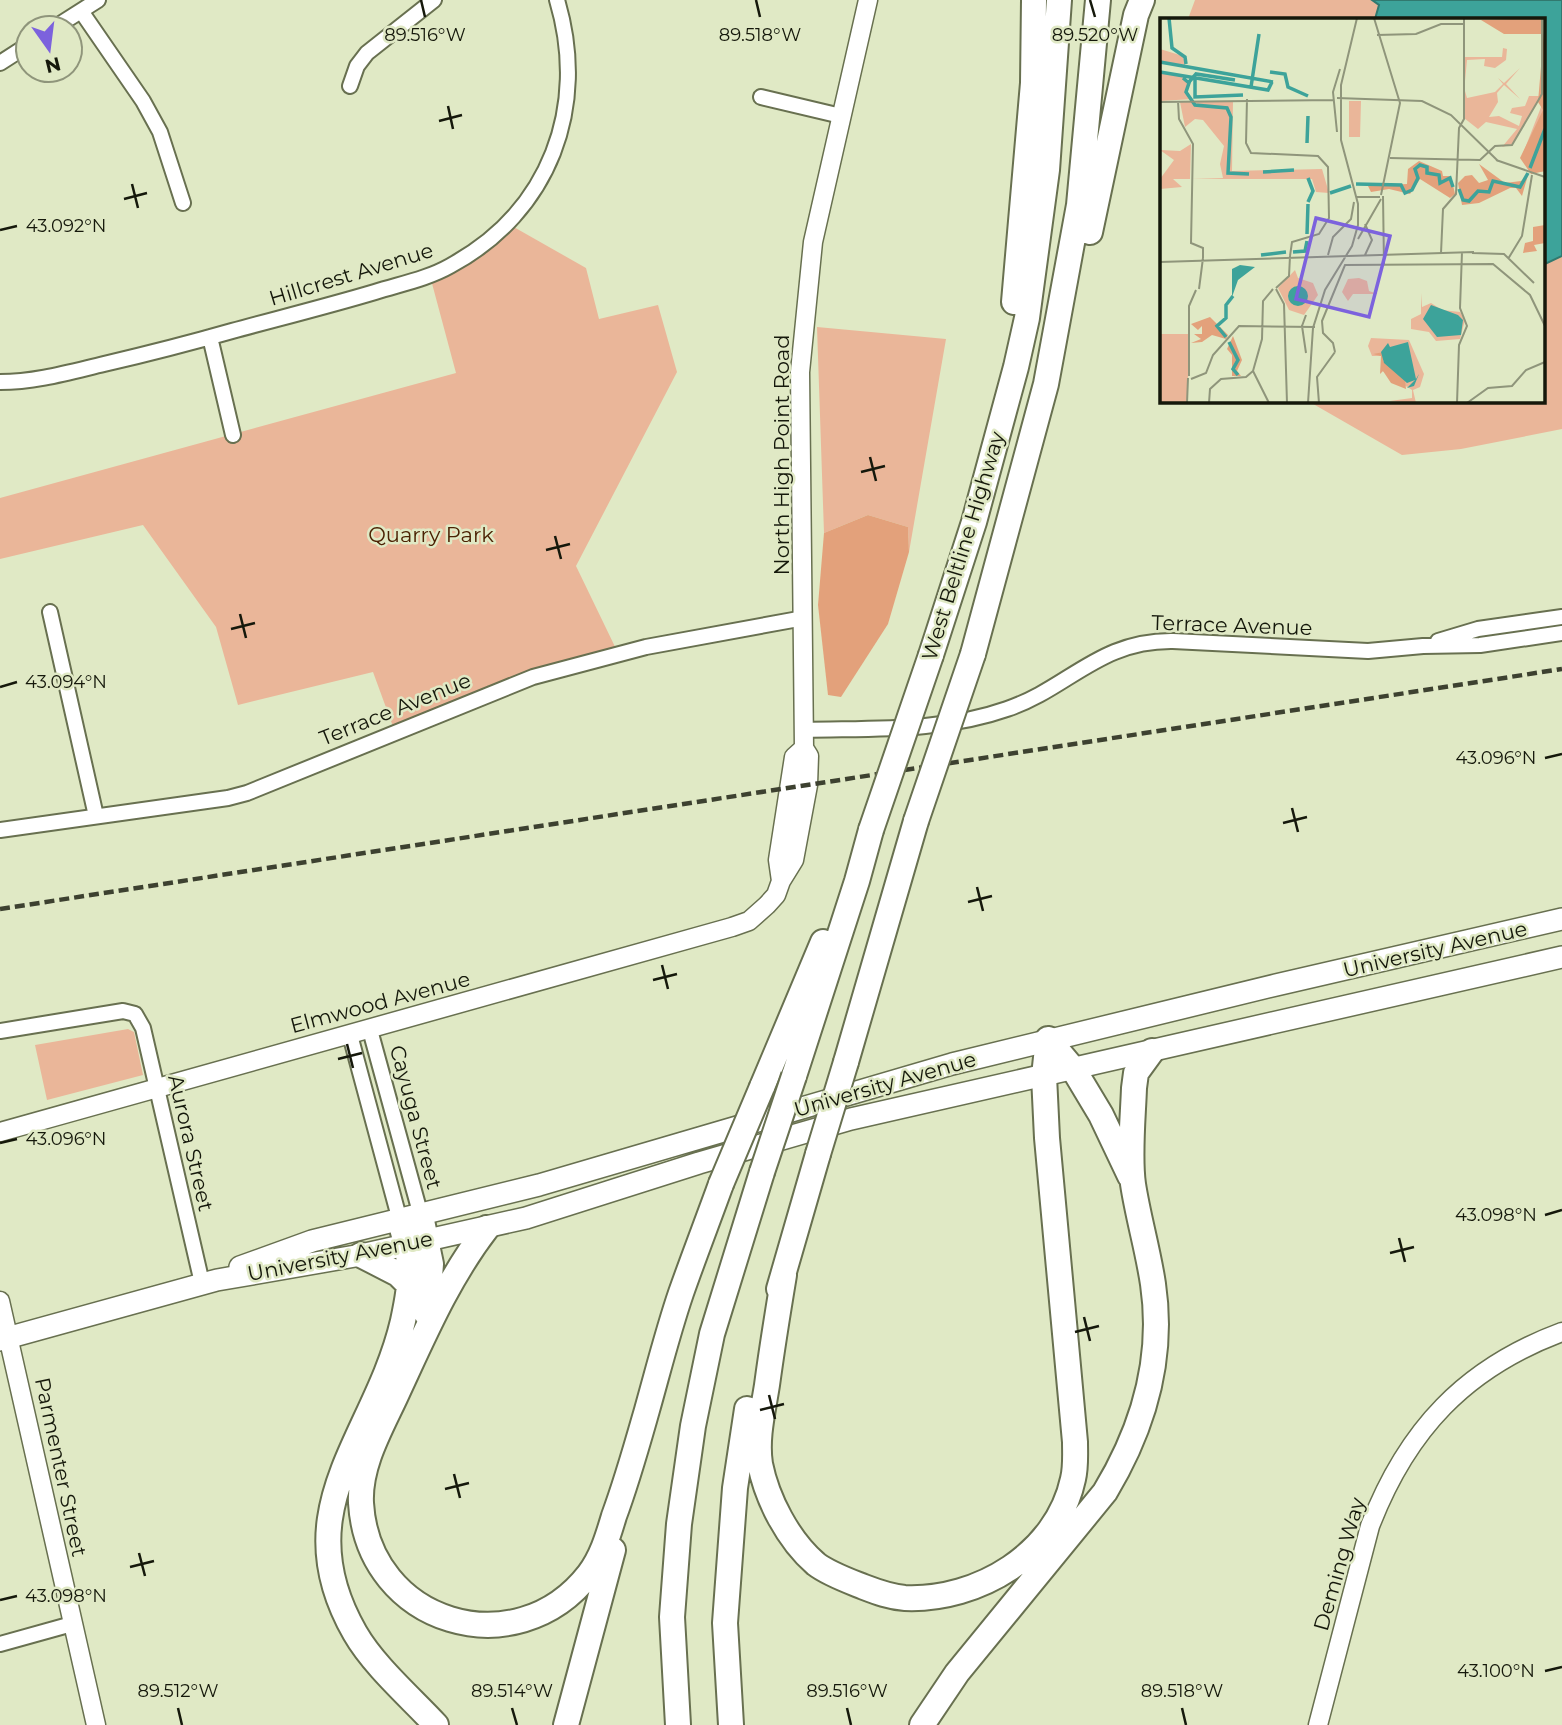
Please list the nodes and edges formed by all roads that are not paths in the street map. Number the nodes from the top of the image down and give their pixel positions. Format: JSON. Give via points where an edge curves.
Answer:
{"nodes":[{"id":1,"x":98,"y":0,"type":"edge"},
{"id":2,"x":434,"y":0,"type":"edge"},
{"id":3,"x":557,"y":0,"type":"edge"},
{"id":4,"x":868,"y":0,"type":"edge"},
{"id":5,"x":1034,"y":0,"type":"edge"},
{"id":6,"x":1059,"y":0,"type":"edge"},
{"id":7,"x":1098,"y":0,"type":"edge"},
{"id":8,"x":1142,"y":0,"type":"edge"},
{"id":9,"x":81,"y":11,"type":"junction"},
{"id":10,"x":76,"y":14,"type":"edge"},
{"id":11,"x":350,"y":86,"type":"dead end"},
{"id":12,"x":761,"y":97,"type":"dead end"},
{"id":13,"x":841,"y":116,"type":"junction"},
{"id":14,"x":183,"y":203,"type":"dead end"},
{"id":15,"x":210,"y":337,"type":"junction"},
{"id":16,"x":1054,"y":337,"type":"junction"},
{"id":17,"x":0,"y":382,"type":"edge"},
{"id":18,"x":1006,"y":401,"type":"junction"},
{"id":19,"x":233,"y":435,"type":"dead end"},
{"id":20,"x":50,"y":612,"type":"dead end"},
{"id":21,"x":1562,"y":617,"type":"edge"},
{"id":22,"x":804,"y":618,"type":"junction"},
{"id":23,"x":1562,"y":633,"type":"edge"},
{"id":24,"x":1423,"y":646,"type":"junction"},
{"id":25,"x":804,"y":739,"type":"junction"},
{"id":26,"x":96,"y":816,"type":"junction"},
{"id":27,"x":0,"y":830,"type":"edge"},
{"id":28,"x":767,"y":905,"type":"joint"},
{"id":29,"x":845,"y":918,"type":"junction"},
{"id":30,"x":1562,"y":919,"type":"edge"},
{"id":31,"x":1562,"y":957,"type":"edge"},
{"id":32,"x":370,"y":1030,"type":"junction"},
{"id":33,"x":0,"y":1031,"type":"edge"},
{"id":34,"x":350,"y":1035,"type":"junction"},
{"id":35,"x":1048,"y":1039,"type":"junction"},
{"id":36,"x":1152,"y":1051,"type":"junction"},
{"id":37,"x":1074,"y":1070,"type":"junction"},
{"id":38,"x":1044,"y":1076,"type":"junction"},
{"id":39,"x":158,"y":1088,"type":"junction"},
{"id":40,"x":0,"y":1132,"type":"edge"},
{"id":41,"x":1133,"y":1182,"type":"junction"},
{"id":42,"x":488,"y":1227,"type":"junction"},
{"id":43,"x":413,"y":1231,"type":"junction"},
{"id":44,"x":361,"y":1255,"type":"junction"},
{"id":45,"x":783,"y":1275,"type":"junction"},
{"id":46,"x":210,"y":1281,"type":"junction"},
{"id":47,"x":409,"y":1285,"type":"junction"},
{"id":48,"x":0,"y":1301,"type":"edge"},
{"id":49,"x":425,"y":1330,"type":"junction"},
{"id":50,"x":1562,"y":1332,"type":"edge"},
{"id":51,"x":4,"y":1338,"type":"edge"},
{"id":52,"x":624,"y":1488,"type":"junction"},
{"id":53,"x":72,"y":1623,"type":"junction"},
{"id":54,"x":0,"y":1644,"type":"edge"},
{"id":55,"x":96,"y":1725,"type":"edge"},
{"id":56,"x":436,"y":1725,"type":"edge"},
{"id":57,"x":566,"y":1725,"type":"edge"},
{"id":58,"x":678,"y":1725,"type":"edge"},
{"id":59,"x":731,"y":1725,"type":"edge"},
{"id":60,"x":922,"y":1725,"type":"edge"},
{"id":61,"x":1318,"y":1725,"type":"edge"}],
"edges":[{"from":1,"to":9,"type":"street"},
{"from":2,"to":11,"type":"street","via":[[367,53]]},
{"from":3,"to":15,"type":"street","name":"Hillcrest Avenue","via":[[568,44],[566,110],[554,155],[535,191],[507,222],[480,247],[430,276]]},
{"from":4,"to":13,"type":"street","name":"North High Point Road"},
{"from":5,"to":18,"type":"highway","via":[[1033,83]]},
{"from":6,"to":18,"type":"highway","name":"West Beltline Highway","via":[[1038,247]]},
{"from":7,"to":16,"type":"highway","name":"West Beltline Highway","via":[[1079,205]]},
{"from":8,"to":16,"type":"highway","via":[[1077,296]]},
{"from":9,"to":10,"type":"street"},
{"from":9,"to":14,"type":"street","via":[[143,101]]},
{"from":12,"to":13,"type":"street"},
{"from":13,"to":22,"type":"street","name":"North High Point Road","via":[[813,242],[800,372]]},
{"from":15,"to":17,"type":"street","name":"Hillcrest Avenue","via":[[56,376]]},
{"from":15,"to":19,"type":"street"},
{"from":16,"to":45,"type":"highway","name":"West Beltline Highway","bridge":true,"via":[[1046,384],[972,654],[916,821]]},
{"from":18,"to":29,"type":"highway","name":"West Beltline Highway","bridge":true,"via":[[974,522]]},
{"from":20,"to":26,"type":"street"},
{"from":21,"to":24,"type":"street","name":"Terrace Avenue","via":[[1478,629]]},
{"from":22,"to":25,"type":"street","name":"North High Point Road"},
{"from":22,"to":26,"type":"street","name":"Terrace Avenue","via":[[646,647],[533,677],[237,795]]},
{"from":23,"to":24,"type":"street","name":"Terrace Avenue","via":[[1480,645]]},
{"from":24,"to":25,"type":"street","name":"Terrace Avenue","via":[[1368,650],[1144,643],[1097,659],[1035,697],[1002,711]]},
{"from":25,"to":28,"type":"street","name":"North High Point Road","via":[[794,757],[778,860],[781,881]]},
{"from":26,"to":27,"type":"street","name":"Terrace Avenue"},
{"from":28,"to":32,"type":"street","name":"Elmwood Avenue","via":[[749,921],[735,926]]},
{"from":29,"to":52,"type":"highway","bridge":true,"via":[[821,945],[721,1184],[681,1295]]},
{"from":29,"to":58,"type":"highway","name":"West Beltline Highway","bridge":true,"via":[[712,1334],[679,1524],[672,1617]]},
{"from":30,"to":35,"type":"main road","name":"University Avenue"},
{"from":31,"to":36,"type":"main road","name":"University Avenue"},
{"from":32,"to":34,"type":"street","name":"Elmwood Avenue"},
{"from":32,"to":43,"type":"street","name":"Cayuga Street"},
{"from":33,"to":39,"type":"street","name":"Aurora Street","via":[[131,1011],[143,1028]]},
{"from":34,"to":39,"type":"street","name":"Elmwood Avenue"},
{"from":34,"to":43,"type":"street","name":"Cayuga Street"},
{"from":35,"to":37,"type":"highway"},
{"from":35,"to":38,"type":"highway"},
{"from":35,"to":43,"type":"main road","name":"University Avenue","via":[[875,1085],[540,1185]]},
{"from":36,"to":37,"type":"main road","name":"University Avenue"},
{"from":36,"to":41,"type":"highway","via":[[1136,1073],[1133,1088]]},
{"from":37,"to":38,"type":"main road","name":"University Avenue"},
{"from":37,"to":41,"type":"highway"},
{"from":38,"to":42,"type":"main road","name":"University Avenue","via":[[832,1124]]},
{"from":38,"to":45,"type":"highway","via":[[1075,1463],[1066,1502],[1051,1528],[1015,1566],[960,1591],[904,1598],[832,1573],[801,1547],[770,1497],[758,1443]]},
{"from":39,"to":40,"type":"street","name":"Elmwood Avenue"},
{"from":39,"to":46,"type":"street","name":"Aurora Street"},
{"from":41,"to":60,"type":"highway","via":[[1156,1317],[1149,1391],[1131,1444],[1087,1517],[957,1672]]},
{"from":42,"to":43,"type":"main road","name":"University Avenue"},
{"from":42,"to":49,"type":"highway","via":[[466,1255]]},
{"from":43,"to":44,"type":"main road","name":"University Avenue"},
{"from":43,"to":46,"type":"main road","name":"University Avenue","via":[[353,1230],[254,1261]]},
{"from":43,"to":47,"type":"highway"},
{"from":43,"to":49,"type":"highway","via":[[431,1265]]},
{"from":44,"to":46,"type":"main road","name":"University Avenue"},
{"from":44,"to":47,"type":"highway"},
{"from":45,"to":59,"type":"highway","via":[[750,1394],[735,1488],[725,1623]]},
{"from":46,"to":51,"type":"main road","name":"University Avenue"},
{"from":47,"to":56,"type":"highway","via":[[396,1348],[338,1479],[328,1551],[336,1592],[356,1635]]},
{"from":48,"to":51,"type":"street","name":"Parmenter Street"},
{"from":49,"to":52,"type":"highway","via":[[367,1459],[362,1483],[363,1520],[374,1553],[384,1573],[409,1599],[445,1618],[480,1625],[520,1620],[551,1609],[591,1572]]},
{"from":50,"to":61,"type":"street","name":"Deming Way","via":[[1518,1350],[1466,1384],[1428,1423],[1399,1463],[1370,1526]]},
{"from":51,"to":53,"type":"street","name":"Parmenter Street"},
{"from":52,"to":57,"type":"highway"},
{"from":53,"to":54,"type":"street"},
{"from":53,"to":55,"type":"street","name":"Parmenter Street"}]}
